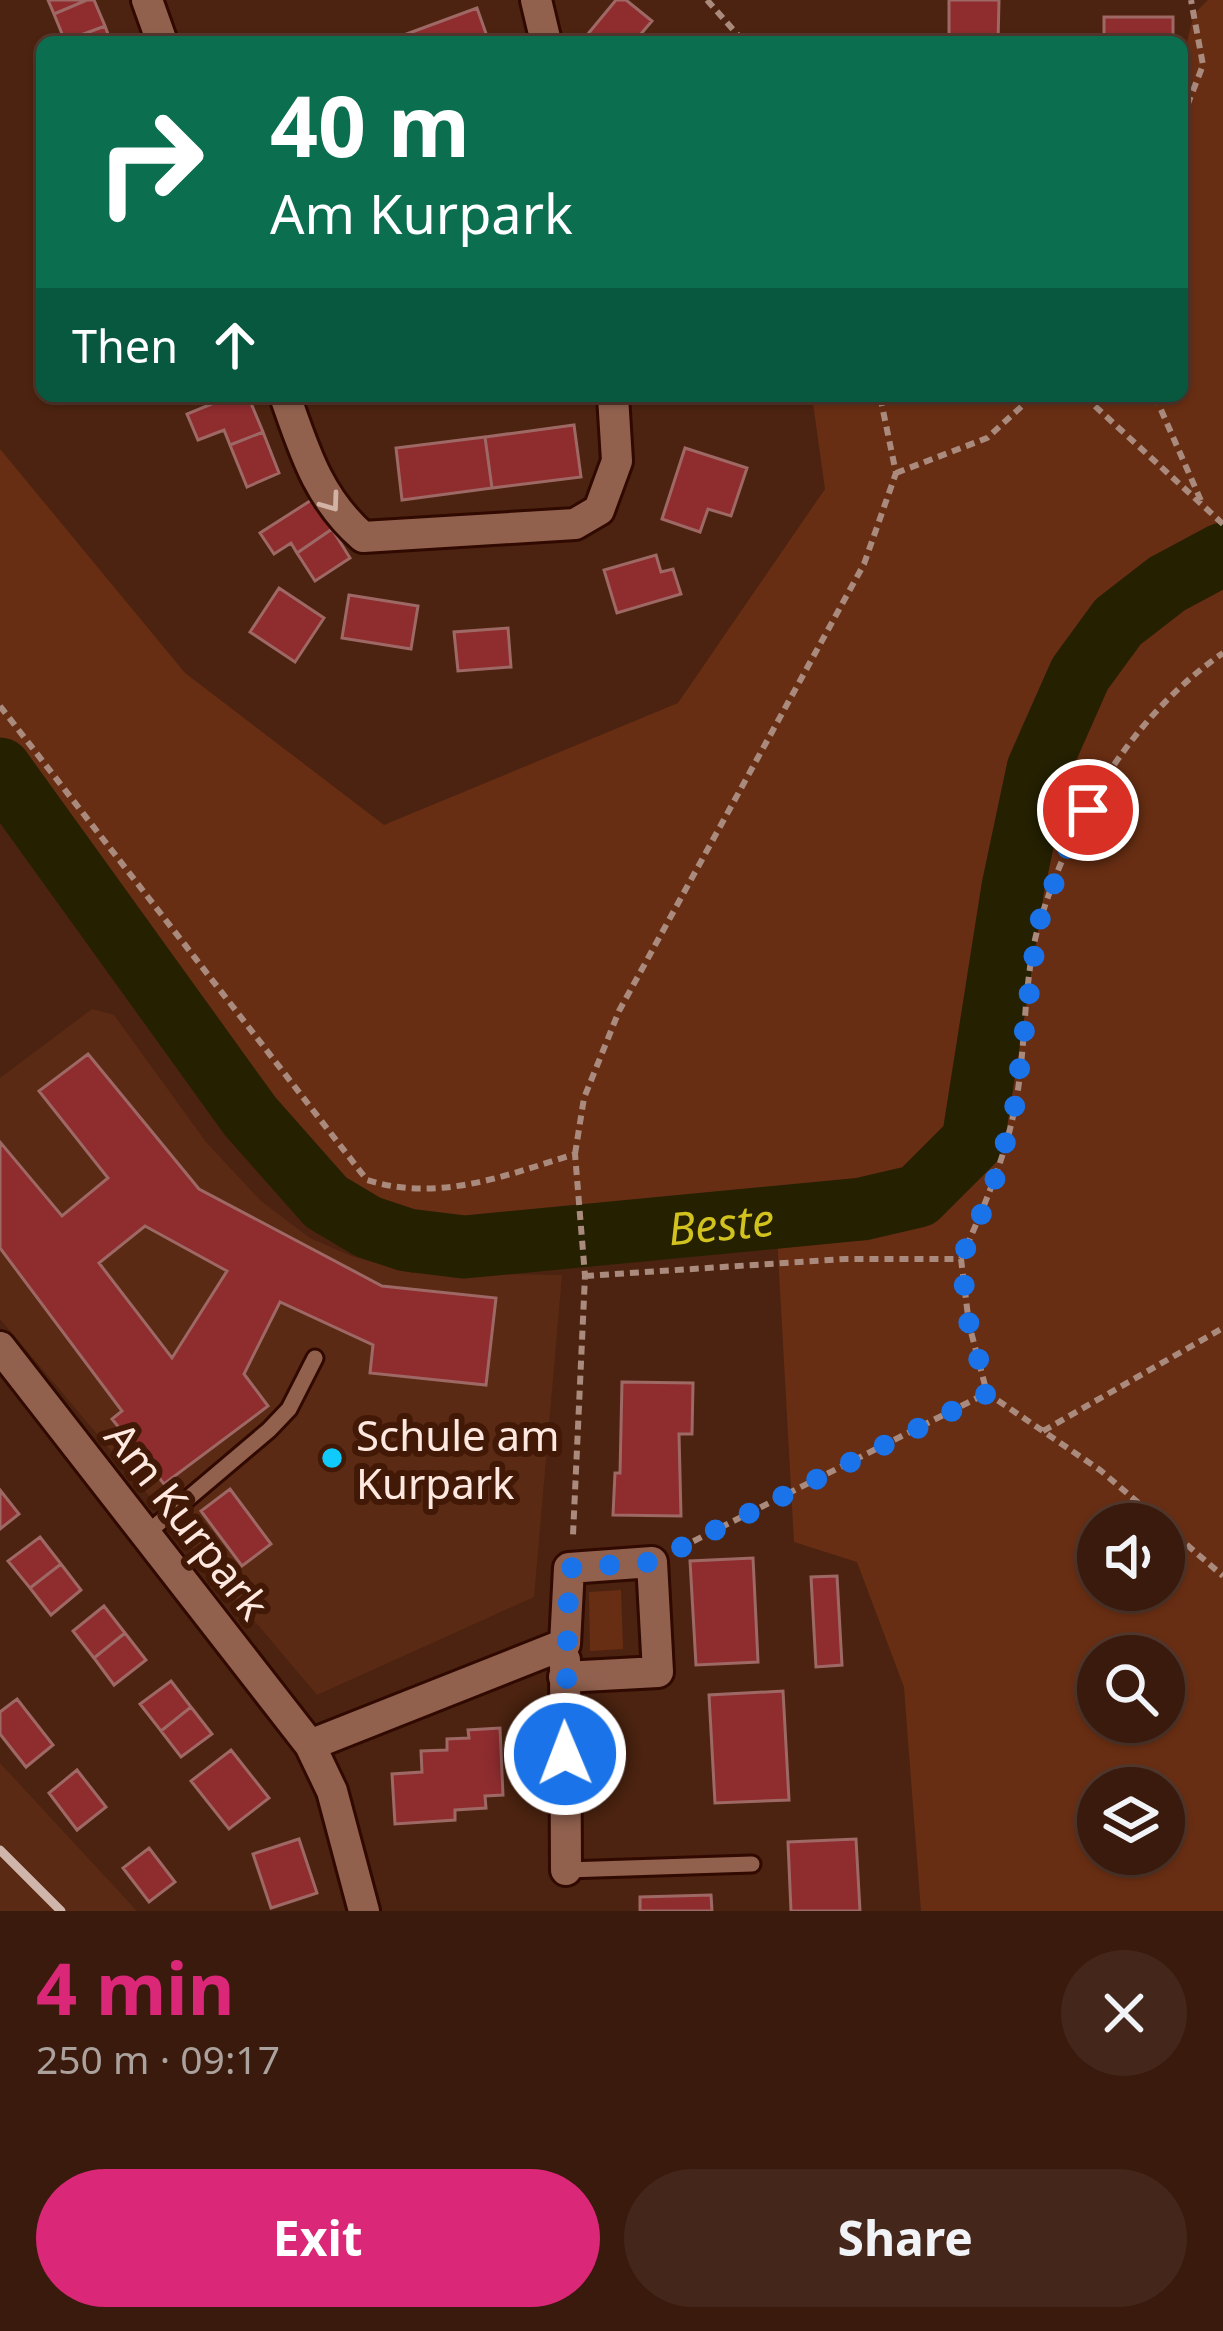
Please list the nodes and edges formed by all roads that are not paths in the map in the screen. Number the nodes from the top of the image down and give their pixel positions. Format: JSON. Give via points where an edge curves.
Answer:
{"nodes":[{"id":1,"x":147,"y":0,"type":"edge"},
{"id":2,"x":536,"y":0,"type":"edge"},
{"id":3,"x":160,"y":36,"type":"edge"},
{"id":4,"x":544,"y":36,"type":"edge"},
{"id":5,"x":287,"y":402,"type":"edge"},
{"id":6,"x":614,"y":402,"type":"edge"},
{"id":7,"x":0,"y":1347,"type":"edge"},
{"id":8,"x":315,"y":1358,"type":"dead end"},
{"id":9,"x":146,"y":1534,"type":"junction"},
{"id":10,"x":565,"y":1644,"type":"junction"},
{"id":11,"x":564,"y":1677,"type":"junction"},
{"id":12,"x":310,"y":1745,"type":"junction"},
{"id":13,"x":752,"y":1864,"type":"dead end"},
{"id":14,"x":566,"y":1870,"type":"joint"},
{"id":15,"x":364,"y":1911,"type":"edge"}],
"edges":[{"from":1,"to":3,"type":"street"},
{"from":2,"to":4,"type":"street"},
{"from":5,"to":6,"type":"street","one_way":true,"via":[[322,492],[363,537],[574,524],[599,510],[617,460]]},
{"from":7,"to":9,"type":"street","name":"Am Kurpark"},
{"from":8,"to":9,"type":"lane","via":[[269,1430]]},
{"from":9,"to":12,"type":"street","name":"Am Kurpark"},
{"from":10,"to":11,"type":"street"},
{"from":10,"to":11,"type":"street","via":[[569,1568],[652,1562],[658,1672]]},
{"from":10,"to":12,"type":"street"},
{"from":11,"to":14,"type":"street"},
{"from":12,"to":15,"type":"street","name":"Am Kurpark","via":[[332,1791]]},
{"from":13,"to":14,"type":"lane"}]}
